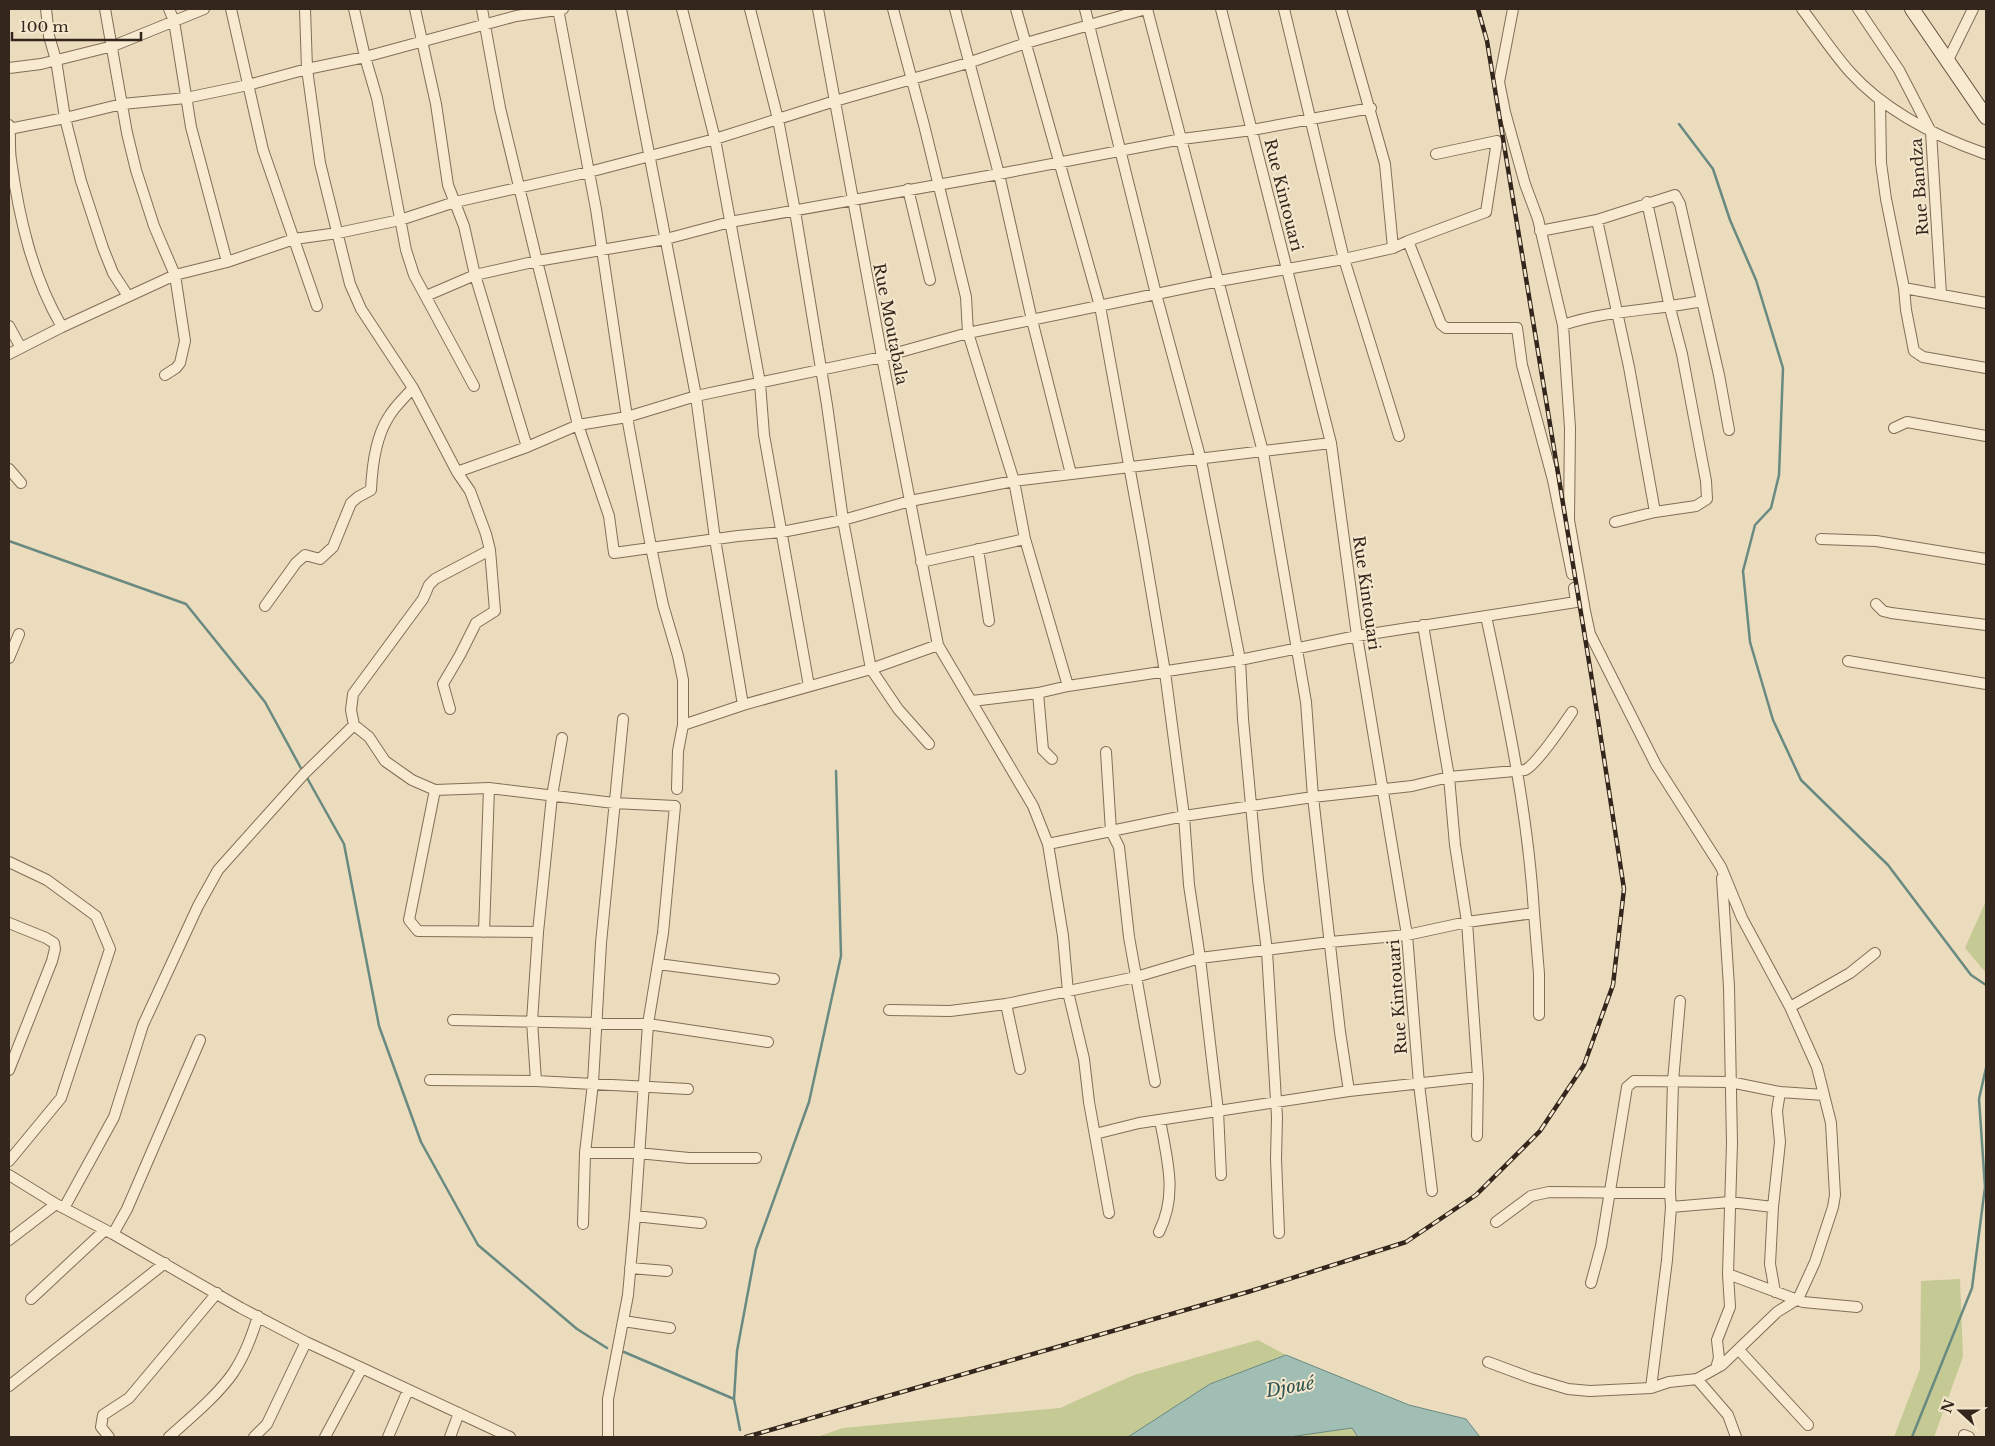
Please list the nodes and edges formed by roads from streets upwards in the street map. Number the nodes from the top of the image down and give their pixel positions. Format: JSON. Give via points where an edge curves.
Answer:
{"nodes":[{"id":1,"x":46,"y":9,"type":"edge"},
{"id":2,"x":105,"y":9,"type":"edge"},
{"id":3,"x":170,"y":9,"type":"edge"},
{"id":4,"x":204,"y":9,"type":"edge"},
{"id":5,"x":231,"y":9,"type":"edge"},
{"id":6,"x":305,"y":9,"type":"edge"},
{"id":7,"x":354,"y":9,"type":"edge"},
{"id":8,"x":415,"y":9,"type":"edge"},
{"id":9,"x":482,"y":9,"type":"edge"},
{"id":10,"x":560,"y":9,"type":"edge"},
{"id":11,"x":621,"y":9,"type":"edge"},
{"id":12,"x":682,"y":9,"type":"edge"},
{"id":13,"x":750,"y":9,"type":"edge"},
{"id":14,"x":818,"y":9,"type":"edge"},
{"id":15,"x":893,"y":9,"type":"edge"},
{"id":16,"x":955,"y":9,"type":"edge"},
{"id":17,"x":1016,"y":9,"type":"edge"},
{"id":18,"x":1085,"y":9,"type":"edge"},
{"id":19,"x":1147,"y":9,"type":"edge"},
{"id":20,"x":1221,"y":9,"type":"edge"},
{"id":21,"x":1284,"y":9,"type":"edge"},
{"id":22,"x":1341,"y":9,"type":"edge"},
{"id":23,"x":1513,"y":9,"type":"edge"},
{"id":24,"x":1802,"y":9,"type":"edge"},
{"id":25,"x":1858,"y":9,"type":"edge"},
{"id":26,"x":1912,"y":9,"type":"edge"},
{"id":27,"x":1972,"y":9,"type":"edge"},
{"id":28,"x":174,"y":21,"type":"junction"},
{"id":29,"x":485,"y":24,"type":"junction"},
{"id":30,"x":1089,"y":25,"type":"junction"},
{"id":31,"x":422,"y":42,"type":"junction"},
{"id":32,"x":1026,"y":43,"type":"junction"},
{"id":33,"x":113,"y":46,"type":"junction"},
{"id":34,"x":365,"y":56,"type":"junction"},
{"id":35,"x":56,"y":60,"type":"junction"},
{"id":36,"x":1947,"y":62,"type":"junction"},
{"id":37,"x":968,"y":63,"type":"junction"},
{"id":38,"x":9,"y":68,"type":"edge"},
{"id":39,"x":307,"y":69,"type":"junction"},
{"id":40,"x":911,"y":79,"type":"junction"},
{"id":41,"x":248,"y":85,"type":"junction"},
{"id":42,"x":186,"y":98,"type":"junction"},
{"id":43,"x":835,"y":101,"type":"junction"},
{"id":44,"x":1880,"y":101,"type":"junction"},
{"id":45,"x":122,"y":104,"type":"junction"},
{"id":46,"x":1371,"y":108,"type":"junction"},
{"id":47,"x":1986,"y":117,"type":"edge"},
{"id":48,"x":65,"y":118,"type":"junction"},
{"id":49,"x":1310,"y":118,"type":"junction"},
{"id":50,"x":778,"y":119,"type":"junction"},
{"id":51,"x":9,"y":128,"type":"edge"},
{"id":52,"x":1252,"y":130,"type":"junction"},
{"id":53,"x":1931,"y":132,"type":"junction"},
{"id":54,"x":1182,"y":138,"type":"junction"},
{"id":55,"x":715,"y":139,"type":"junction"},
{"id":56,"x":1120,"y":151,"type":"junction"},
{"id":57,"x":1436,"y":154,"type":"dead end"},
{"id":58,"x":1986,"y":154,"type":"edge"},
{"id":59,"x":650,"y":157,"type":"junction"},
{"id":60,"x":1061,"y":162,"type":"junction"},
{"id":61,"x":589,"y":172,"type":"junction"},
{"id":62,"x":999,"y":174,"type":"junction"},
{"id":63,"x":938,"y":184,"type":"junction"},
{"id":64,"x":519,"y":187,"type":"junction"},
{"id":65,"x":908,"y":189,"type":"junction"},
{"id":66,"x":852,"y":200,"type":"junction"},
{"id":67,"x":455,"y":202,"type":"junction"},
{"id":68,"x":1647,"y":202,"type":"junction"},
{"id":69,"x":795,"y":211,"type":"junction"},
{"id":70,"x":400,"y":220,"type":"junction"},
{"id":71,"x":1597,"y":220,"type":"junction"},
{"id":72,"x":730,"y":222,"type":"junction"},
{"id":73,"x":1540,"y":231,"type":"junction"},
{"id":74,"x":338,"y":233,"type":"junction"},
{"id":75,"x":294,"y":239,"type":"junction"},
{"id":76,"x":666,"y":239,"type":"junction"},
{"id":77,"x":1408,"y":241,"type":"junction"},
{"id":78,"x":1393,"y":248,"type":"junction"},
{"id":79,"x":603,"y":250,"type":"junction"},
{"id":80,"x":1344,"y":259,"type":"junction"},
{"id":81,"x":536,"y":261,"type":"junction"},
{"id":82,"x":227,"y":262,"type":"junction"},
{"id":83,"x":1287,"y":270,"type":"junction"},
{"id":84,"x":175,"y":275,"type":"junction"},
{"id":85,"x":475,"y":275,"type":"junction"},
{"id":86,"x":930,"y":280,"type":"dead end"},
{"id":87,"x":1219,"y":281,"type":"junction"},
{"id":88,"x":1904,"y":288,"type":"junction"},
{"id":89,"x":1156,"y":294,"type":"junction"},
{"id":90,"x":1941,"y":294,"type":"junction"},
{"id":91,"x":128,"y":296,"type":"junction"},
{"id":92,"x":426,"y":296,"type":"junction"},
{"id":93,"x":1702,"y":301,"type":"junction"},
{"id":94,"x":1986,"y":303,"type":"edge"},
{"id":95,"x":317,"y":306,"type":"dead end"},
{"id":96,"x":1100,"y":306,"type":"junction"},
{"id":97,"x":1670,"y":308,"type":"junction"},
{"id":98,"x":1616,"y":314,"type":"junction"},
{"id":99,"x":1032,"y":320,"type":"junction"},
{"id":100,"x":1563,"y":325,"type":"junction"},
{"id":101,"x":9,"y":326,"type":"edge"},
{"id":102,"x":62,"y":327,"type":"junction"},
{"id":103,"x":968,"y":333,"type":"junction"},
{"id":104,"x":21,"y":348,"type":"junction"},
{"id":105,"x":9,"y":354,"type":"edge"},
{"id":106,"x":882,"y":357,"type":"junction"},
{"id":107,"x":1986,"y":368,"type":"edge"},
{"id":108,"x":820,"y":369,"type":"junction"},
{"id":109,"x":165,"y":375,"type":"dead end"},
{"id":110,"x":760,"y":383,"type":"junction"},
{"id":111,"x":474,"y":386,"type":"dead end"},
{"id":112,"x":413,"y":388,"type":"junction"},
{"id":113,"x":696,"y":396,"type":"junction"},
{"id":114,"x":626,"y":417,"type":"junction"},
{"id":115,"x":578,"y":425,"type":"junction"},
{"id":116,"x":1894,"y":428,"type":"dead end"},
{"id":117,"x":1729,"y":430,"type":"dead end"},
{"id":118,"x":1399,"y":436,"type":"dead end"},
{"id":119,"x":1986,"y":436,"type":"edge"},
{"id":120,"x":1331,"y":443,"type":"junction"},
{"id":121,"x":527,"y":447,"type":"junction"},
{"id":122,"x":1263,"y":452,"type":"junction"},
{"id":123,"x":1201,"y":460,"type":"junction"},
{"id":124,"x":1130,"y":468,"type":"junction"},
{"id":125,"x":9,"y":469,"type":"edge"},
{"id":126,"x":457,"y":472,"type":"junction"},
{"id":127,"x":1071,"y":474,"type":"junction"},
{"id":128,"x":1014,"y":481,"type":"junction"},
{"id":129,"x":21,"y":483,"type":"dead end"},
{"id":130,"x":910,"y":501,"type":"junction"},
{"id":131,"x":1655,"y":512,"type":"junction"},
{"id":132,"x":843,"y":520,"type":"junction"},
{"id":133,"x":1615,"y":522,"type":"dead end"},
{"id":134,"x":782,"y":532,"type":"junction"},
{"id":135,"x":715,"y":539,"type":"junction"},
{"id":136,"x":1025,"y":539,"type":"junction"},
{"id":137,"x":1821,"y":539,"type":"dead end"},
{"id":138,"x":651,"y":548,"type":"junction"},
{"id":139,"x":978,"y":549,"type":"junction"},
{"id":140,"x":490,"y":550,"type":"junction"},
{"id":141,"x":1986,"y":559,"type":"edge"},
{"id":142,"x":921,"y":562,"type":"junction"},
{"id":143,"x":1876,"y":604,"type":"dead end"},
{"id":144,"x":265,"y":606,"type":"dead end"},
{"id":145,"x":1486,"y":616,"type":"junction"},
{"id":146,"x":989,"y":621,"type":"dead end"},
{"id":147,"x":1986,"y":625,"type":"edge"},
{"id":148,"x":1423,"y":626,"type":"junction"},
{"id":149,"x":19,"y":634,"type":"dead end"},
{"id":150,"x":1357,"y":636,"type":"junction"},
{"id":151,"x":938,"y":645,"type":"junction"},
{"id":152,"x":1296,"y":648,"type":"junction"},
{"id":153,"x":9,"y":658,"type":"edge"},
{"id":154,"x":1240,"y":660,"type":"junction"},
{"id":155,"x":1848,"y":661,"type":"dead end"},
{"id":156,"x":871,"y":669,"type":"junction"},
{"id":157,"x":1165,"y":672,"type":"junction"},
{"id":158,"x":1986,"y":684,"type":"edge"},
{"id":159,"x":809,"y":686,"type":"junction"},
{"id":160,"x":1068,"y":686,"type":"junction"},
{"id":161,"x":1038,"y":693,"type":"junction"},
{"id":162,"x":972,"y":701,"type":"junction"},
{"id":163,"x":742,"y":705,"type":"junction"},
{"id":164,"x":450,"y":709,"type":"dead end"},
{"id":165,"x":1572,"y":712,"type":"dead end"},
{"id":166,"x":623,"y":719,"type":"dead end"},
{"id":167,"x":354,"y":725,"type":"junction"},
{"id":168,"x":683,"y":725,"type":"junction"},
{"id":169,"x":562,"y":738,"type":"dead end"},
{"id":170,"x":929,"y":744,"type":"dead end"},
{"id":171,"x":1106,"y":752,"type":"dead end"},
{"id":172,"x":1052,"y":760,"type":"dead end"},
{"id":173,"x":1516,"y":770,"type":"junction"},
{"id":174,"x":1449,"y":777,"type":"junction"},
{"id":175,"x":489,"y":788,"type":"junction"},
{"id":176,"x":677,"y":788,"type":"dead end"},
{"id":177,"x":435,"y":790,"type":"junction"},
{"id":178,"x":1383,"y":790,"type":"junction"},
{"id":179,"x":552,"y":796,"type":"junction"},
{"id":180,"x":1313,"y":797,"type":"junction"},
{"id":181,"x":614,"y":803,"type":"junction"},
{"id":182,"x":1251,"y":806,"type":"junction"},
{"id":183,"x":1184,"y":816,"type":"junction"},
{"id":184,"x":1111,"y":831,"type":"junction"},
{"id":185,"x":1048,"y":844,"type":"junction"},
{"id":186,"x":9,"y":862,"type":"edge"},
{"id":187,"x":1721,"y":867,"type":"junction"},
{"id":188,"x":1534,"y":913,"type":"junction"},
{"id":189,"x":1467,"y":922,"type":"junction"},
{"id":190,"x":9,"y":923,"type":"edge"},
{"id":191,"x":484,"y":932,"type":"junction"},
{"id":192,"x":538,"y":932,"type":"junction"},
{"id":193,"x":1407,"y":935,"type":"junction"},
{"id":194,"x":1330,"y":942,"type":"junction"},
{"id":195,"x":1267,"y":951,"type":"junction"},
{"id":196,"x":1875,"y":953,"type":"dead end"},
{"id":197,"x":1200,"y":958,"type":"junction"},
{"id":198,"x":658,"y":964,"type":"junction"},
{"id":199,"x":1136,"y":977,"type":"junction"},
{"id":200,"x":774,"y":979,"type":"dead end"},
{"id":201,"x":1068,"y":992,"type":"junction"},
{"id":202,"x":1680,"y":1001,"type":"dead end"},
{"id":203,"x":1006,"y":1004,"type":"junction"},
{"id":204,"x":1790,"y":1006,"type":"junction"},
{"id":205,"x":889,"y":1010,"type":"dead end"},
{"id":206,"x":1539,"y":1015,"type":"dead end"},
{"id":207,"x":453,"y":1020,"type":"dead end"},
{"id":208,"x":532,"y":1021,"type":"junction"},
{"id":209,"x":596,"y":1022,"type":"junction"},
{"id":210,"x":648,"y":1024,"type":"junction"},
{"id":211,"x":200,"y":1040,"type":"dead end"},
{"id":212,"x":768,"y":1042,"type":"dead end"},
{"id":213,"x":1020,"y":1069,"type":"dead end"},
{"id":214,"x":9,"y":1070,"type":"edge"},
{"id":215,"x":1478,"y":1078,"type":"junction"},
{"id":216,"x":430,"y":1080,"type":"dead end"},
{"id":217,"x":536,"y":1081,"type":"junction"},
{"id":218,"x":1673,"y":1081,"type":"junction"},
{"id":219,"x":1155,"y":1082,"type":"dead end"},
{"id":220,"x":1730,"y":1082,"type":"junction"},
{"id":221,"x":593,"y":1083,"type":"junction"},
{"id":222,"x":1418,"y":1084,"type":"junction"},
{"id":223,"x":643,"y":1087,"type":"junction"},
{"id":224,"x":688,"y":1089,"type":"dead end"},
{"id":225,"x":1349,"y":1091,"type":"junction"},
{"id":226,"x":1780,"y":1092,"type":"junction"},
{"id":227,"x":1824,"y":1096,"type":"junction"},
{"id":228,"x":1276,"y":1102,"type":"junction"},
{"id":229,"x":1218,"y":1111,"type":"junction"},
{"id":230,"x":1160,"y":1120,"type":"junction"},
{"id":231,"x":1095,"y":1134,"type":"junction"},
{"id":232,"x":1477,"y":1136,"type":"dead end"},
{"id":233,"x":585,"y":1153,"type":"junction"},
{"id":234,"x":638,"y":1153,"type":"junction"},
{"id":235,"x":756,"y":1158,"type":"dead end"},
{"id":236,"x":9,"y":1161,"type":"edge"},
{"id":237,"x":9,"y":1175,"type":"edge"},
{"id":238,"x":1221,"y":1175,"type":"dead end"},
{"id":239,"x":1432,"y":1191,"type":"dead end"},
{"id":240,"x":1609,"y":1192,"type":"junction"},
{"id":241,"x":1670,"y":1193,"type":"junction"},
{"id":242,"x":1730,"y":1202,"type":"junction"},
{"id":243,"x":60,"y":1206,"type":"junction"},
{"id":244,"x":1671,"y":1207,"type":"junction"},
{"id":245,"x":1773,"y":1207,"type":"junction"},
{"id":246,"x":1109,"y":1213,"type":"dead end"},
{"id":247,"x":635,"y":1216,"type":"junction"},
{"id":248,"x":1496,"y":1222,"type":"dead end"},
{"id":249,"x":702,"y":1223,"type":"dead end"},
{"id":250,"x":583,"y":1224,"type":"dead end"},
{"id":251,"x":109,"y":1232,"type":"junction"},
{"id":252,"x":1159,"y":1232,"type":"dead end"},
{"id":253,"x":1279,"y":1233,"type":"dead end"},
{"id":254,"x":9,"y":1240,"type":"edge"},
{"id":255,"x":164,"y":1263,"type":"junction"},
{"id":256,"x":630,"y":1268,"type":"junction"},
{"id":257,"x":667,"y":1271,"type":"dead end"},
{"id":258,"x":1728,"y":1274,"type":"junction"},
{"id":259,"x":1591,"y":1283,"type":"dead end"},
{"id":260,"x":1775,"y":1292,"type":"junction"},
{"id":261,"x":217,"y":1293,"type":"junction"},
{"id":262,"x":31,"y":1298,"type":"dead end"},
{"id":263,"x":1798,"y":1299,"type":"junction"},
{"id":264,"x":1857,"y":1307,"type":"dead end"},
{"id":265,"x":258,"y":1316,"type":"junction"},
{"id":266,"x":623,"y":1321,"type":"junction"},
{"id":267,"x":670,"y":1328,"type":"dead end"},
{"id":268,"x":306,"y":1342,"type":"junction"},
{"id":269,"x":1739,"y":1350,"type":"junction"},
{"id":270,"x":1488,"y":1362,"type":"dead end"},
{"id":271,"x":362,"y":1368,"type":"junction"},
{"id":272,"x":1716,"y":1368,"type":"junction"},
{"id":273,"x":1697,"y":1379,"type":"junction"},
{"id":274,"x":9,"y":1386,"type":"edge"},
{"id":275,"x":1651,"y":1388,"type":"junction"},
{"id":276,"x":408,"y":1390,"type":"junction"},
{"id":277,"x":459,"y":1413,"type":"junction"},
{"id":278,"x":1808,"y":1425,"type":"dead end"},
{"id":279,"x":109,"y":1437,"type":"edge"},
{"id":280,"x":169,"y":1437,"type":"edge"},
{"id":281,"x":254,"y":1437,"type":"edge"},
{"id":282,"x":325,"y":1437,"type":"edge"},
{"id":283,"x":388,"y":1437,"type":"edge"},
{"id":284,"x":450,"y":1437,"type":"edge"},
{"id":285,"x":510,"y":1437,"type":"edge"},
{"id":286,"x":608,"y":1437,"type":"edge"},
{"id":287,"x":1736,"y":1437,"type":"edge"}],
"edges":[{"from":1,"to":35,"type":"street"},
{"from":2,"to":33,"type":"street"},
{"from":3,"to":28,"type":"street"},
{"from":4,"to":28,"type":"street"},
{"from":5,"to":41,"type":"street"},
{"from":6,"to":39,"type":"street"},
{"from":7,"to":34,"type":"street"},
{"from":8,"to":31,"type":"street"},
{"from":9,"to":29,"type":"street"},
{"from":10,"to":29,"type":"street"},
{"from":10,"to":61,"type":"street"},
{"from":11,"to":59,"type":"street"},
{"from":12,"to":55,"type":"street"},
{"from":13,"to":50,"type":"street"},
{"from":14,"to":43,"type":"street","name":"Rue Moutabala"},
{"from":15,"to":40,"type":"street"},
{"from":16,"to":37,"type":"street"},
{"from":17,"to":32,"type":"street"},
{"from":18,"to":30,"type":"street"},
{"from":19,"to":30,"type":"street"},
{"from":19,"to":54,"type":"street"},
{"from":20,"to":52,"type":"street","name":"Rue Kintouari"},
{"from":21,"to":49,"type":"street"},
{"from":22,"to":46,"type":"street"},
{"from":23,"to":73,"type":"street","via":[[1499,82]]},
{"from":24,"to":44,"type":"street","via":[[1850,72]]},
{"from":25,"to":53,"type":"street","name":"Rue Bandza","via":[[1900,70]]},
{"from":26,"to":36,"type":"street"},
{"from":27,"to":36,"type":"street"},
{"from":28,"to":33,"type":"street"},
{"from":28,"to":42,"type":"street"},
{"from":29,"to":31,"type":"street"},
{"from":29,"to":64,"type":"street"},
{"from":30,"to":32,"type":"street"},
{"from":30,"to":56,"type":"street"},
{"from":31,"to":34,"type":"street"},
{"from":31,"to":67,"type":"street","via":[[436,104],[448,185]]},
{"from":32,"to":37,"type":"street"},
{"from":32,"to":60,"type":"street"},
{"from":33,"to":35,"type":"street"},
{"from":33,"to":45,"type":"street"},
{"from":34,"to":39,"type":"street"},
{"from":34,"to":70,"type":"street","via":[[377,98]]},
{"from":35,"to":38,"type":"street"},
{"from":35,"to":48,"type":"street"},
{"from":36,"to":47,"type":"street"},
{"from":37,"to":40,"type":"street"},
{"from":37,"to":62,"type":"street"},
{"from":39,"to":41,"type":"street"},
{"from":39,"to":74,"type":"street","via":[[320,163]]},
{"from":40,"to":43,"type":"street"},
{"from":40,"to":63,"type":"street"},
{"from":41,"to":42,"type":"street"},
{"from":41,"to":75,"type":"street","via":[[263,150]]},
{"from":42,"to":45,"type":"street"},
{"from":42,"to":82,"type":"street"},
{"from":43,"to":50,"type":"street"},
{"from":43,"to":66,"type":"street","name":"Rue Moutabala"},
{"from":44,"to":53,"type":"street"},
{"from":44,"to":88,"type":"street","via":[[1883,172]]},
{"from":45,"to":48,"type":"street"},
{"from":45,"to":84,"type":"street","via":[[136,170],[154,226]]},
{"from":46,"to":49,"type":"street"},
{"from":46,"to":78,"type":"street","via":[[1385,164]]},
{"from":48,"to":51,"type":"street"},
{"from":48,"to":91,"type":"street","via":[[103,248]]},
{"from":49,"to":52,"type":"street"},
{"from":49,"to":80,"type":"street"},
{"from":50,"to":55,"type":"street"},
{"from":50,"to":69,"type":"street"},
{"from":51,"to":102,"type":"street","via":[[10,157],[26,235],[40,281]]},
{"from":52,"to":54,"type":"street"},
{"from":52,"to":83,"type":"street","name":"Rue Kintouari"},
{"from":53,"to":58,"type":"street"},
{"from":53,"to":90,"type":"street","name":"Rue Bandza"},
{"from":54,"to":56,"type":"street"},
{"from":54,"to":87,"type":"street"},
{"from":55,"to":59,"type":"street"},
{"from":55,"to":72,"type":"street"},
{"from":56,"to":60,"type":"street"},
{"from":56,"to":89,"type":"street"},
{"from":57,"to":77,"type":"street","via":[[1497,140],[1486,212]]},
{"from":59,"to":61,"type":"street"},
{"from":59,"to":76,"type":"street"},
{"from":60,"to":62,"type":"street"},
{"from":60,"to":96,"type":"street"},
{"from":61,"to":64,"type":"street"},
{"from":61,"to":79,"type":"street"},
{"from":62,"to":63,"type":"street"},
{"from":62,"to":99,"type":"street"},
{"from":63,"to":65,"type":"street"},
{"from":63,"to":103,"type":"street","via":[[966,297]]},
{"from":64,"to":67,"type":"street"},
{"from":64,"to":81,"type":"street"},
{"from":65,"to":66,"type":"street"},
{"from":65,"to":86,"type":"street"},
{"from":66,"to":69,"type":"street"},
{"from":66,"to":106,"type":"street","name":"Rue Moutabala"},
{"from":67,"to":70,"type":"street"},
{"from":67,"to":85,"type":"street"},
{"from":68,"to":71,"type":"street"},
{"from":68,"to":93,"type":"street","via":[[1675,195],[1680,204]]},
{"from":68,"to":97,"type":"street"},
{"from":69,"to":72,"type":"street"},
{"from":69,"to":108,"type":"street"},
{"from":70,"to":74,"type":"street"},
{"from":70,"to":92,"type":"street","via":[[414,275]]},
{"from":71,"to":73,"type":"street"},
{"from":71,"to":98,"type":"street"},
{"from":72,"to":76,"type":"street"},
{"from":72,"to":110,"type":"street"},
{"from":73,"to":100,"type":"street"},
{"from":74,"to":75,"type":"street"},
{"from":74,"to":112,"type":"street","via":[[350,284],[361,309]]},
{"from":75,"to":82,"type":"street"},
{"from":75,"to":95,"type":"street"},
{"from":76,"to":79,"type":"street"},
{"from":76,"to":113,"type":"street"},
{"from":77,"to":78,"type":"street"},
{"from":77,"to":145,"type":"street","via":[[1441,324],[1446,328],[1517,328],[1522,365],[1553,480],[1576,602]]},
{"from":78,"to":80,"type":"street"},
{"from":79,"to":81,"type":"street"},
{"from":79,"to":114,"type":"street"},
{"from":80,"to":83,"type":"street"},
{"from":80,"to":118,"type":"street"},
{"from":81,"to":85,"type":"street"},
{"from":81,"to":115,"type":"street"},
{"from":82,"to":84,"type":"street"},
{"from":83,"to":87,"type":"street"},
{"from":83,"to":120,"type":"street","name":"Rue Kintouari"},
{"from":84,"to":91,"type":"street"},
{"from":84,"to":109,"type":"street","via":[[185,341],[180,363]]},
{"from":85,"to":92,"type":"street"},
{"from":85,"to":121,"type":"street"},
{"from":87,"to":89,"type":"street"},
{"from":87,"to":122,"type":"street"},
{"from":88,"to":90,"type":"street"},
{"from":88,"to":107,"type":"street","via":[[1914,351],[1923,357]]},
{"from":89,"to":96,"type":"street"},
{"from":89,"to":123,"type":"street"},
{"from":90,"to":94,"type":"street"},
{"from":91,"to":102,"type":"street"},
{"from":92,"to":111,"type":"street"},
{"from":93,"to":97,"type":"street"},
{"from":93,"to":117,"type":"street"},
{"from":96,"to":99,"type":"street"},
{"from":96,"to":124,"type":"street"},
{"from":97,"to":98,"type":"street"},
{"from":97,"to":131,"type":"street","via":[[1682,354],[1707,499],[1696,506]]},
{"from":98,"to":100,"type":"street"},
{"from":98,"to":131,"type":"street","via":[[1629,367]]},
{"from":99,"to":103,"type":"street"},
{"from":99,"to":127,"type":"street"},
{"from":100,"to":187,"type":"street","via":[[1570,428],[1570,520],[1590,634],[1656,765]]},
{"from":101,"to":104,"type":"street"},
{"from":102,"to":104,"type":"street"},
{"from":103,"to":106,"type":"street"},
{"from":103,"to":128,"type":"street"},
{"from":104,"to":105,"type":"street"},
{"from":106,"to":108,"type":"street"},
{"from":106,"to":130,"type":"street","name":"Rue Moutabala"},
{"from":108,"to":110,"type":"street"},
{"from":108,"to":132,"type":"street"},
{"from":110,"to":113,"type":"street"},
{"from":110,"to":134,"type":"street","via":[[764,435]]},
{"from":112,"to":126,"type":"street"},
{"from":112,"to":144,"type":"street","via":[[387,418],[377,446],[371,490],[351,504],[334,547],[320,559],[305,555]]},
{"from":113,"to":114,"type":"street"},
{"from":113,"to":135,"type":"street"},
{"from":114,"to":115,"type":"street"},
{"from":114,"to":138,"type":"street"},
{"from":115,"to":121,"type":"street"},
{"from":115,"to":138,"type":"street","via":[[608,516],[614,553]]},
{"from":116,"to":119,"type":"street","via":[[1907,422]]},
{"from":120,"to":122,"type":"street"},
{"from":120,"to":150,"type":"street","name":"Rue Kintouari"},
{"from":121,"to":126,"type":"street"},
{"from":122,"to":123,"type":"street"},
{"from":122,"to":152,"type":"street"},
{"from":123,"to":124,"type":"street"},
{"from":123,"to":154,"type":"street"},
{"from":124,"to":127,"type":"street"},
{"from":124,"to":157,"type":"street"},
{"from":125,"to":129,"type":"street"},
{"from":126,"to":140,"type":"street","via":[[470,491]]},
{"from":127,"to":128,"type":"street"},
{"from":128,"to":130,"type":"street"},
{"from":128,"to":136,"type":"street"},
{"from":130,"to":132,"type":"street"},
{"from":130,"to":142,"type":"street","name":"Rue Moutabala"},
{"from":131,"to":133,"type":"street"},
{"from":132,"to":134,"type":"street"},
{"from":132,"to":156,"type":"street"},
{"from":134,"to":135,"type":"street"},
{"from":134,"to":159,"type":"street"},
{"from":135,"to":138,"type":"street"},
{"from":135,"to":163,"type":"street"},
{"from":136,"to":139,"type":"street"},
{"from":136,"to":160,"type":"street"},
{"from":137,"to":141,"type":"street","via":[[1876,541]]},
{"from":138,"to":168,"type":"street","via":[[683,680]]},
{"from":139,"to":142,"type":"street"},
{"from":139,"to":146,"type":"street"},
{"from":140,"to":164,"type":"street","via":[[495,611],[476,623],[443,684]]},
{"from":140,"to":167,"type":"street","via":[[435,578],[429,585],[423,599],[353,694],[351,710]]},
{"from":142,"to":151,"type":"street","name":"Rue Moutabala"},
{"from":143,"to":147,"type":"street","via":[[1891,614]]},
{"from":145,"to":148,"type":"street"},
{"from":145,"to":173,"type":"street"},
{"from":148,"to":150,"type":"street"},
{"from":148,"to":174,"type":"street"},
{"from":149,"to":153,"type":"street"},
{"from":150,"to":152,"type":"street"},
{"from":150,"to":178,"type":"street","name":"Rue Kintouari"},
{"from":151,"to":156,"type":"street"},
{"from":151,"to":162,"type":"street","name":"Rue Moutabala"},
{"from":152,"to":154,"type":"street"},
{"from":152,"to":180,"type":"street","via":[[1306,702]]},
{"from":154,"to":157,"type":"street"},
{"from":154,"to":182,"type":"street"},
{"from":155,"to":158,"type":"street"},
{"from":156,"to":159,"type":"street"},
{"from":156,"to":170,"type":"street","via":[[898,709]]},
{"from":157,"to":160,"type":"street"},
{"from":157,"to":183,"type":"street"},
{"from":159,"to":163,"type":"street"},
{"from":160,"to":161,"type":"street"},
{"from":161,"to":162,"type":"street"},
{"from":161,"to":172,"type":"street","via":[[1043,750]]},
{"from":162,"to":185,"type":"street","name":"Rue Moutabala","via":[[1033,806]]},
{"from":163,"to":168,"type":"street"},
{"from":165,"to":173,"type":"street","via":[[1530,767]]},
{"from":166,"to":181,"type":"street"},
{"from":167,"to":177,"type":"street","via":[[369,737],[392,768]]},
{"from":167,"to":243,"type":"street","via":[[304,774],[218,870],[143,1025],[114,1118]]},
{"from":168,"to":176,"type":"street","via":[[678,750]]},
{"from":169,"to":179,"type":"street"},
{"from":171,"to":184,"type":"street"},
{"from":173,"to":174,"type":"street"},
{"from":173,"to":188,"type":"street","via":[[1531,865]]},
{"from":174,"to":178,"type":"street"},
{"from":174,"to":189,"type":"street"},
{"from":175,"to":177,"type":"street"},
{"from":175,"to":179,"type":"street"},
{"from":175,"to":191,"type":"street"},
{"from":177,"to":191,"type":"street","via":[[409,920],[418,931]]},
{"from":178,"to":180,"type":"street"},
{"from":178,"to":193,"type":"street","name":"Rue Kintouari"},
{"from":179,"to":181,"type":"street"},
{"from":179,"to":192,"type":"street"},
{"from":180,"to":182,"type":"street"},
{"from":180,"to":194,"type":"street"},
{"from":181,"to":198,"type":"street","via":[[675,806]]},
{"from":181,"to":209,"type":"street"},
{"from":182,"to":183,"type":"street"},
{"from":182,"to":195,"type":"street"},
{"from":183,"to":184,"type":"street"},
{"from":183,"to":197,"type":"street","via":[[1189,885]]},
{"from":184,"to":185,"type":"street"},
{"from":184,"to":199,"type":"street","via":[[1119,847]]},
{"from":185,"to":201,"type":"street","name":"Rue Moutabala","via":[[1063,936]]},
{"from":186,"to":236,"type":"street","via":[[47,880],[96,916],[110,950],[61,1098]]},
{"from":187,"to":204,"type":"street","via":[[1742,918]]},
{"from":187,"to":220,"type":"street","via":[[1729,987]]},
{"from":188,"to":189,"type":"street"},
{"from":188,"to":206,"type":"street"},
{"from":189,"to":193,"type":"street"},
{"from":189,"to":215,"type":"street"},
{"from":190,"to":214,"type":"street","via":[[46,938],[54,943],[55,949]]},
{"from":191,"to":192,"type":"street"},
{"from":192,"to":208,"type":"street"},
{"from":193,"to":194,"type":"street"},
{"from":193,"to":222,"type":"street","name":"Rue Kintouari"},
{"from":194,"to":195,"type":"street"},
{"from":194,"to":225,"type":"street"},
{"from":195,"to":197,"type":"street"},
{"from":195,"to":228,"type":"street"},
{"from":196,"to":204,"type":"street","via":[[1850,973]]},
{"from":197,"to":199,"type":"street"},
{"from":197,"to":229,"type":"street"},
{"from":198,"to":200,"type":"street"},
{"from":198,"to":210,"type":"street"},
{"from":199,"to":201,"type":"street"},
{"from":199,"to":219,"type":"street"},
{"from":201,"to":203,"type":"street"},
{"from":201,"to":231,"type":"street","name":"Rue Moutabala","via":[[1084,1059]]},
{"from":202,"to":218,"type":"street"},
{"from":203,"to":205,"type":"street","via":[[950,1011]]},
{"from":203,"to":213,"type":"street"},
{"from":204,"to":227,"type":"street","via":[[1817,1068]]},
{"from":207,"to":208,"type":"street"},
{"from":208,"to":209,"type":"street"},
{"from":208,"to":217,"type":"street"},
{"from":209,"to":210,"type":"street"},
{"from":209,"to":221,"type":"street"},
{"from":210,"to":212,"type":"street"},
{"from":210,"to":223,"type":"street"},
{"from":211,"to":251,"type":"street","via":[[127,1209]]},
{"from":215,"to":222,"type":"street"},
{"from":215,"to":232,"type":"street"},
{"from":216,"to":217,"type":"street"},
{"from":217,"to":221,"type":"street"},
{"from":218,"to":220,"type":"street"},
{"from":218,"to":240,"type":"street","via":[[1634,1081],[1627,1087]]},
{"from":218,"to":241,"type":"street"},
{"from":220,"to":226,"type":"street"},
{"from":220,"to":242,"type":"street"},
{"from":221,"to":223,"type":"street"},
{"from":221,"to":233,"type":"street"},
{"from":222,"to":225,"type":"street"},
{"from":222,"to":239,"type":"street","name":"Rue Kintouari"},
{"from":223,"to":224,"type":"street"},
{"from":223,"to":234,"type":"street"},
{"from":225,"to":228,"type":"street"},
{"from":226,"to":227,"type":"street"},
{"from":226,"to":245,"type":"street","via":[[1777,1111],[1780,1142]]},
{"from":227,"to":263,"type":"street","via":[[1832,1123],[1835,1195],[1815,1262]]},
{"from":228,"to":229,"type":"street"},
{"from":228,"to":253,"type":"street"},
{"from":229,"to":230,"type":"street"},
{"from":229,"to":238,"type":"street"},
{"from":230,"to":231,"type":"street"},
{"from":230,"to":252,"type":"street","via":[[1171,1194]]},
{"from":231,"to":246,"type":"street","name":"Rue Moutabala"},
{"from":233,"to":234,"type":"street"},
{"from":233,"to":250,"type":"street"},
{"from":234,"to":235,"type":"street","via":[[689,1158]]},
{"from":234,"to":247,"type":"street"},
{"from":237,"to":243,"type":"street"},
{"from":240,"to":241,"type":"street"},
{"from":240,"to":248,"type":"street","via":[[1549,1192],[1531,1196]]},
{"from":240,"to":259,"type":"street","via":[[1601,1246]]},
{"from":241,"to":244,"type":"street"},
{"from":242,"to":244,"type":"street"},
{"from":242,"to":245,"type":"street"},
{"from":242,"to":258,"type":"street"},
{"from":243,"to":251,"type":"street"},
{"from":243,"to":254,"type":"street"},
{"from":244,"to":275,"type":"street"},
{"from":245,"to":260,"type":"street","via":[[1770,1264]]},
{"from":247,"to":249,"type":"street"},
{"from":247,"to":256,"type":"street"},
{"from":251,"to":255,"type":"street"},
{"from":251,"to":262,"type":"street"},
{"from":255,"to":261,"type":"street"},
{"from":255,"to":274,"type":"street"},
{"from":256,"to":257,"type":"street"},
{"from":256,"to":266,"type":"street"},
{"from":258,"to":260,"type":"street"},
{"from":258,"to":272,"type":"street","via":[[1730,1307],[1717,1340]]},
{"from":260,"to":263,"type":"street"},
{"from":261,"to":265,"type":"street"},
{"from":261,"to":279,"type":"street","via":[[129,1398],[103,1415],[102,1427]]},
{"from":263,"to":264,"type":"street"},
{"from":263,"to":269,"type":"street","via":[[1777,1312]]},
{"from":265,"to":268,"type":"street"},
{"from":265,"to":280,"type":"street","via":[[233,1374]]},
{"from":266,"to":267,"type":"street"},
{"from":266,"to":286,"type":"street","via":[[608,1399]]},
{"from":268,"to":271,"type":"street"},
{"from":268,"to":281,"type":"street","via":[[267,1424]]},
{"from":269,"to":272,"type":"street"},
{"from":269,"to":278,"type":"street"},
{"from":270,"to":275,"type":"street","via":[[1568,1388],[1590,1391]]},
{"from":271,"to":276,"type":"street"},
{"from":271,"to":282,"type":"street"},
{"from":272,"to":273,"type":"street"},
{"from":273,"to":275,"type":"street"},
{"from":273,"to":287,"type":"street","via":[[1728,1415]]},
{"from":276,"to":277,"type":"street"},
{"from":276,"to":283,"type":"street"},
{"from":277,"to":284,"type":"street"},
{"from":277,"to":285,"type":"street"}]}
